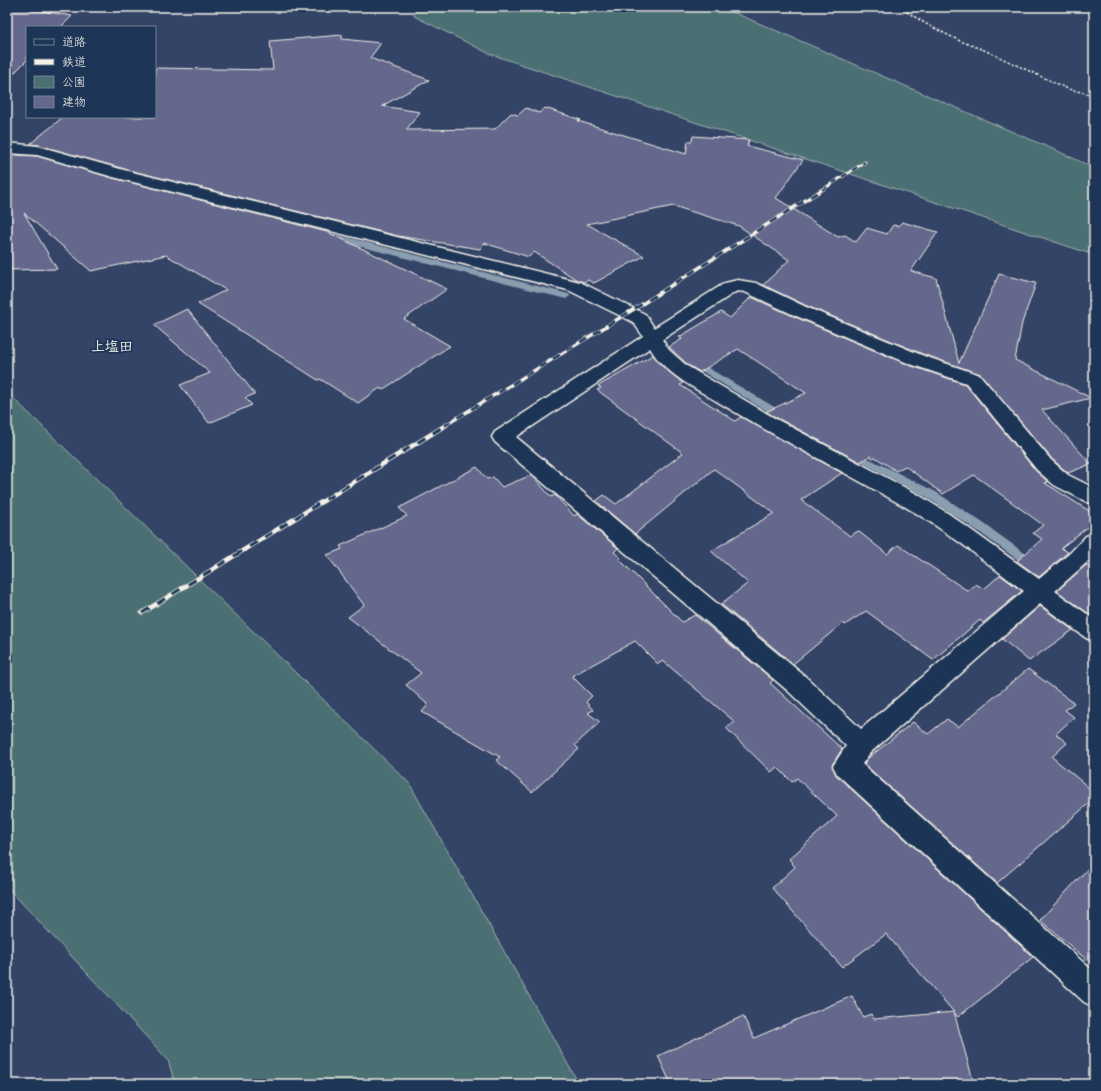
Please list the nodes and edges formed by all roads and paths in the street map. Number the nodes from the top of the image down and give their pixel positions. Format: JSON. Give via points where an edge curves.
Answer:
{"nodes":[{"id":1,"x":899,"y":7,"type":"edge"},
{"id":2,"x":1094,"y":95,"type":"edge"},
{"id":3,"x":7,"y":148,"type":"edge"},
{"id":4,"x":653,"y":337,"type":"junction"},
{"id":5,"x":1094,"y":497,"type":"edge"},
{"id":6,"x":1094,"y":542,"type":"edge"},
{"id":7,"x":1039,"y":591,"type":"junction"},
{"id":8,"x":1094,"y":632,"type":"edge"},
{"id":9,"x":860,"y":745,"type":"junction"},
{"id":10,"x":1094,"y":992,"type":"edge"}],
"edges":[{"from":1,"to":2,"type":"path","via":[[960,41],[1068,89]]},
{"from":3,"to":4,"type":"street","via":[[38,151],[118,174],[574,286],[639,318]]},
{"from":4,"to":5,"type":"street","via":[[731,287],[738,285],[750,288],[917,360],[973,379],[1044,465],[1061,480]]},
{"from":4,"to":7,"type":"street","via":[[662,353],[680,370],[769,424],[941,519]]},
{"from":4,"to":9,"type":"street","via":[[502,437],[797,684]]},
{"from":6,"to":7,"type":"street","via":[[1078,559]]},
{"from":7,"to":8,"type":"street"},
{"from":7,"to":9,"type":"street"},
{"from":9,"to":10,"type":"street","via":[[846,766]]}]}
